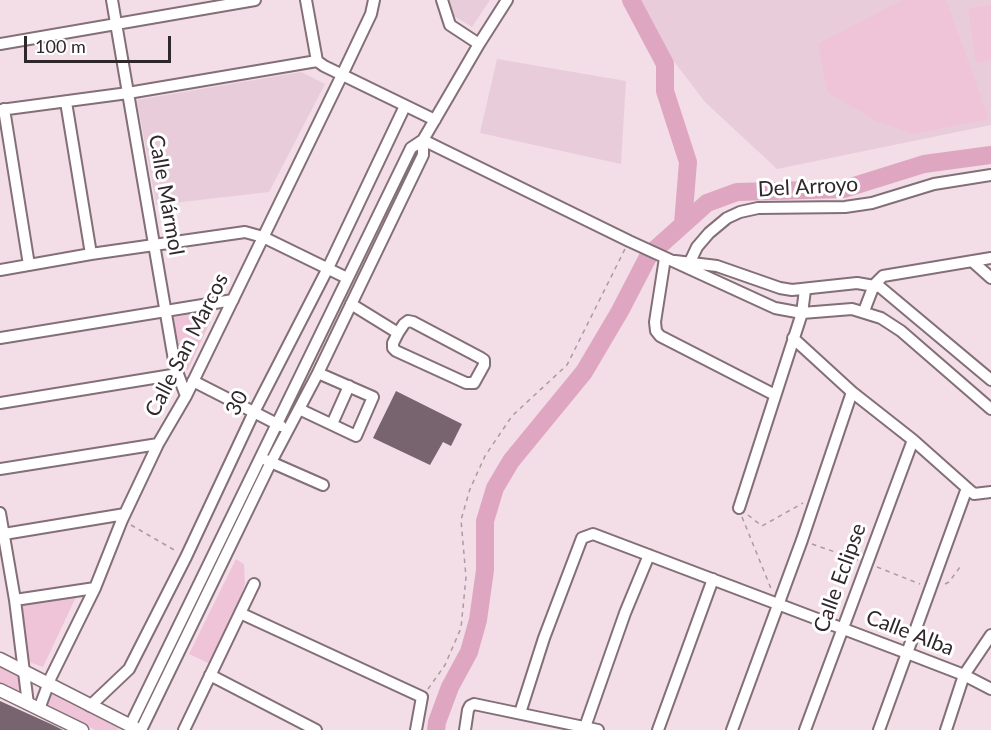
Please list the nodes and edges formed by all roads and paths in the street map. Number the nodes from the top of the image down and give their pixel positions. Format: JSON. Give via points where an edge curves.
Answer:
{"nodes":[{"id":1,"x":112,"y":0,"type":"edge"},
{"id":2,"x":255,"y":0,"type":"edge"},
{"id":3,"x":306,"y":0,"type":"edge"},
{"id":4,"x":374,"y":0,"type":"edge"},
{"id":5,"x":442,"y":0,"type":"edge"},
{"id":6,"x":507,"y":0,"type":"edge"},
{"id":7,"x":116,"y":24,"type":"junction"},
{"id":8,"x":0,"y":44,"type":"edge"},
{"id":9,"x":479,"y":44,"type":"junction"},
{"id":10,"x":317,"y":60,"type":"junction"},
{"id":11,"x":342,"y":75,"type":"junction"},
{"id":12,"x":128,"y":93,"type":"junction"},
{"id":13,"x":66,"y":102,"type":"junction"},
{"id":14,"x":405,"y":106,"type":"junction"},
{"id":15,"x":2,"y":110,"type":"edge"},
{"id":16,"x":435,"y":120,"type":"junction"},
{"id":17,"x":423,"y":140,"type":"junction"},
{"id":18,"x":991,"y":175,"type":"edge"},
{"id":19,"x":263,"y":237,"type":"junction"},
{"id":20,"x":628,"y":241,"type":"junction"},
{"id":21,"x":156,"y":245,"type":"junction"},
{"id":22,"x":91,"y":254,"type":"junction"},
{"id":23,"x":991,"y":258,"type":"edge"},
{"id":24,"x":666,"y":259,"type":"junction"},
{"id":25,"x":972,"y":261,"type":"junction"},
{"id":26,"x":29,"y":265,"type":"junction"},
{"id":27,"x":688,"y":265,"type":"junction"},
{"id":28,"x":328,"y":268,"type":"junction"},
{"id":29,"x":0,"y":270,"type":"edge"},
{"id":30,"x":347,"y":278,"type":"junction"},
{"id":31,"x":991,"y":278,"type":"edge"},
{"id":32,"x":874,"y":285,"type":"junction"},
{"id":33,"x":805,"y":290,"type":"junction"},
{"id":34,"x":233,"y":300,"type":"junction"},
{"id":35,"x":351,"y":304,"type":"junction"},
{"id":36,"x":166,"y":311,"type":"junction"},
{"id":37,"x":864,"y":311,"type":"junction"},
{"id":38,"x":802,"y":313,"type":"junction"},
{"id":39,"x":398,"y":333,"type":"junction"},
{"id":40,"x":0,"y":338,"type":"edge"},
{"id":41,"x":793,"y":338,"type":"junction"},
{"id":42,"x":318,"y":373,"type":"junction"},
{"id":43,"x":178,"y":374,"type":"junction"},
{"id":44,"x":991,"y":380,"type":"edge"},
{"id":45,"x":193,"y":381,"type":"junction"},
{"id":46,"x":349,"y":386,"type":"junction"},
{"id":47,"x":852,"y":392,"type":"junction"},
{"id":48,"x":775,"y":394,"type":"junction"},
{"id":49,"x":186,"y":396,"type":"junction"},
{"id":50,"x":0,"y":403,"type":"edge"},
{"id":51,"x":299,"y":409,"type":"junction"},
{"id":52,"x":991,"y":409,"type":"edge"},
{"id":53,"x":254,"y":412,"type":"junction"},
{"id":54,"x":276,"y":424,"type":"junction"},
{"id":55,"x":332,"y":424,"type":"junction"},
{"id":56,"x":289,"y":430,"type":"junction"},
{"id":57,"x":913,"y":440,"type":"junction"},
{"id":58,"x":158,"y":444,"type":"junction"},
{"id":59,"x":260,"y":457,"type":"junction"},
{"id":60,"x":271,"y":462,"type":"junction"},
{"id":61,"x":0,"y":469,"type":"edge"},
{"id":62,"x":323,"y":486,"type":"dead end"},
{"id":63,"x":967,"y":488,"type":"junction"},
{"id":64,"x":991,"y":492,"type":"edge"},
{"id":65,"x":817,"y":495,"type":"junction"},
{"id":66,"x":739,"y":508,"type":"junction"},
{"id":67,"x":0,"y":513,"type":"edge"},
{"id":68,"x":123,"y":517,"type":"junction"},
{"id":69,"x":4,"y":534,"type":"junction"},
{"id":70,"x":802,"y":540,"type":"junction"},
{"id":71,"x":649,"y":555,"type":"junction"},
{"id":72,"x":186,"y":556,"type":"junction"},
{"id":73,"x":866,"y":563,"type":"junction"},
{"id":74,"x":960,"y":567,"type":"dead end"},
{"id":75,"x":713,"y":579,"type":"junction"},
{"id":76,"x":254,"y":584,"type":"dead end"},
{"id":77,"x":931,"y":584,"type":"junction"},
{"id":78,"x":95,"y":588,"type":"junction"},
{"id":79,"x":15,"y":600,"type":"junction"},
{"id":80,"x":777,"y":604,"type":"junction"},
{"id":81,"x":240,"y":612,"type":"junction"},
{"id":82,"x":843,"y":629,"type":"junction"},
{"id":83,"x":991,"y":635,"type":"edge"},
{"id":84,"x":907,"y":653,"type":"junction"},
{"id":85,"x":0,"y":659,"type":"edge"},
{"id":86,"x":24,"y":670,"type":"junction"},
{"id":87,"x":210,"y":675,"type":"junction"},
{"id":88,"x":964,"y":675,"type":"junction"},
{"id":89,"x":48,"y":684,"type":"junction"},
{"id":90,"x":991,"y":689,"type":"edge"},
{"id":91,"x":0,"y":690,"type":"edge"},
{"id":92,"x":422,"y":697,"type":"junction"},
{"id":93,"x":90,"y":706,"type":"junction"},
{"id":94,"x":34,"y":707,"type":"junction"},
{"id":95,"x":520,"y":713,"type":"junction"},
{"id":96,"x":585,"y":727,"type":"junction"},
{"id":97,"x":134,"y":729,"type":"edge"},
{"id":98,"x":82,"y":730,"type":"edge"},
{"id":99,"x":184,"y":730,"type":"edge"},
{"id":100,"x":316,"y":730,"type":"edge"},
{"id":101,"x":416,"y":730,"type":"edge"},
{"id":102,"x":465,"y":730,"type":"edge"},
{"id":103,"x":598,"y":730,"type":"edge"},
{"id":104,"x":658,"y":730,"type":"edge"},
{"id":105,"x":732,"y":730,"type":"edge"},
{"id":106,"x":806,"y":730,"type":"edge"},
{"id":107,"x":879,"y":730,"type":"edge"},
{"id":108,"x":946,"y":730,"type":"edge"}],
"edges":[{"from":1,"to":7,"type":"street","name":"Calle Mármol"},
{"from":2,"to":7,"type":"street"},
{"from":3,"to":10,"type":"street"},
{"from":4,"to":11,"type":"street","name":"Calle San Marcos"},
{"from":5,"to":9,"type":"street","via":[[450,25]]},
{"from":6,"to":9,"type":"street"},
{"from":7,"to":8,"type":"street"},
{"from":7,"to":12,"type":"street","name":"Calle Mármol"},
{"from":9,"to":16,"type":"street"},
{"from":10,"to":11,"type":"street"},
{"from":10,"to":12,"type":"street"},
{"from":11,"to":14,"type":"street"},
{"from":11,"to":19,"type":"street","name":"Calle San Marcos"},
{"from":12,"to":13,"type":"street"},
{"from":12,"to":21,"type":"street","name":"Calle Mármol"},
{"from":13,"to":15,"type":"street"},
{"from":13,"to":22,"type":"street"},
{"from":14,"to":16,"type":"street"},
{"from":14,"to":28,"type":"street","name":"30"},
{"from":15,"to":26,"type":"street"},
{"from":16,"to":17,"type":"street"},
{"from":17,"to":20,"type":"street"},
{"from":17,"to":30,"type":"street","via":[[411,148]]},
{"from":17,"to":35,"type":"street","via":[[423,155]]},
{"from":18,"to":27,"type":"street","name":"Del Arroyo","via":[[934,184],[845,207],[758,208],[740,212],[709,233]]},
{"from":19,"to":21,"type":"street","via":[[237,232]]},
{"from":19,"to":28,"type":"street"},
{"from":19,"to":34,"type":"street","name":"Calle San Marcos"},
{"from":20,"to":24,"type":"street"},
{"from":20,"to":92,"type":"path","via":[[567,365],[512,416],[485,456],[470,489],[461,520],[466,577],[461,628],[445,665]]},
{"from":21,"to":22,"type":"street"},
{"from":21,"to":36,"type":"street","name":"Calle Mármol"},
{"from":22,"to":26,"type":"street"},
{"from":23,"to":25,"type":"street"},
{"from":24,"to":27,"type":"street"},
{"from":24,"to":48,"type":"street","via":[[655,322],[660,336]]},
{"from":25,"to":31,"type":"street"},
{"from":25,"to":32,"type":"street","via":[[888,274]]},
{"from":26,"to":29,"type":"street"},
{"from":27,"to":33,"type":"street","via":[[717,266],[780,288]]},
{"from":27,"to":38,"type":"street","via":[[776,308]]},
{"from":28,"to":30,"type":"street"},
{"from":28,"to":53,"type":"street","name":"30"},
{"from":30,"to":54,"type":"street"},
{"from":32,"to":33,"type":"street","via":[[857,283]]},
{"from":32,"to":37,"type":"street"},
{"from":32,"to":44,"type":"street"},
{"from":33,"to":38,"type":"street"},
{"from":34,"to":36,"type":"street"},
{"from":34,"to":45,"type":"street","name":"Calle San Marcos"},
{"from":35,"to":39,"type":"street"},
{"from":35,"to":42,"type":"street"},
{"from":36,"to":40,"type":"street"},
{"from":36,"to":43,"type":"street","name":"Calle Mármol"},
{"from":37,"to":38,"type":"street"},
{"from":37,"to":52,"type":"street","via":[[901,331]]},
{"from":38,"to":41,"type":"street"},
{"from":39,"to":39,"type":"street","via":[[393,343],[396,351],[466,383],[474,383],[484,365],[481,358],[413,322],[408,321]]},
{"from":41,"to":47,"type":"street"},
{"from":41,"to":48,"type":"street"},
{"from":42,"to":46,"type":"street"},
{"from":42,"to":51,"type":"street"},
{"from":43,"to":49,"type":"street","name":"Calle Mármol"},
{"from":43,"to":50,"type":"street"},
{"from":45,"to":49,"type":"street","name":"Calle San Marcos"},
{"from":45,"to":53,"type":"street"},
{"from":46,"to":55,"type":"street"},
{"from":46,"to":55,"type":"street","via":[[374,396],[356,436]]},
{"from":47,"to":57,"type":"street"},
{"from":47,"to":65,"type":"street"},
{"from":48,"to":66,"type":"street"},
{"from":49,"to":58,"type":"street","name":"Calle San Marcos"},
{"from":51,"to":55,"type":"street"},
{"from":51,"to":56,"type":"street"},
{"from":53,"to":54,"type":"street"},
{"from":53,"to":72,"type":"street","name":"30"},
{"from":54,"to":56,"type":"street"},
{"from":54,"to":59,"type":"street"},
{"from":56,"to":60,"type":"street"},
{"from":57,"to":63,"type":"street"},
{"from":57,"to":73,"type":"street","name":"Calle Eclipse"},
{"from":58,"to":61,"type":"street"},
{"from":58,"to":68,"type":"street","name":"Calle San Marcos"},
{"from":59,"to":60,"type":"street"},
{"from":59,"to":97,"type":"street"},
{"from":60,"to":62,"type":"street"},
{"from":60,"to":97,"type":"street"},
{"from":63,"to":64,"type":"street","via":[[974,494]]},
{"from":63,"to":77,"type":"street"},
{"from":65,"to":66,"type":"path","via":[[762,526]]},
{"from":65,"to":70,"type":"street"},
{"from":66,"to":80,"type":"path"},
{"from":67,"to":69,"type":"street"},
{"from":68,"to":69,"type":"street"},
{"from":68,"to":72,"type":"path"},
{"from":68,"to":78,"type":"street","name":"Calle San Marcos"},
{"from":69,"to":79,"type":"street"},
{"from":70,"to":73,"type":"path"},
{"from":70,"to":80,"type":"street"},
{"from":71,"to":75,"type":"street","name":"Calle Alba"},
{"from":71,"to":95,"type":"street","name":"Calle Alba","via":[[593,534],[582,538]]},
{"from":71,"to":96,"type":"street"},
{"from":72,"to":93,"type":"street","name":"30","via":[[129,669]]},
{"from":73,"to":77,"type":"path"},
{"from":73,"to":82,"type":"street","name":"Calle Eclipse"},
{"from":74,"to":77,"type":"path","via":[[947,584]]},
{"from":75,"to":80,"type":"street","name":"Calle Alba"},
{"from":75,"to":104,"type":"street"},
{"from":76,"to":81,"type":"street"},
{"from":77,"to":84,"type":"street"},
{"from":78,"to":79,"type":"street"},
{"from":78,"to":89,"type":"street","name":"Calle San Marcos"},
{"from":79,"to":86,"type":"street"},
{"from":80,"to":82,"type":"street","name":"Calle Alba"},
{"from":80,"to":105,"type":"street"},
{"from":81,"to":87,"type":"street"},
{"from":81,"to":92,"type":"street"},
{"from":82,"to":84,"type":"street","name":"Calle Alba"},
{"from":82,"to":106,"type":"street","name":"Calle Eclipse"},
{"from":83,"to":88,"type":"street"},
{"from":84,"to":88,"type":"street","name":"Calle Alba"},
{"from":84,"to":107,"type":"street"},
{"from":85,"to":86,"type":"main road"},
{"from":86,"to":89,"type":"main road"},
{"from":86,"to":94,"type":"street"},
{"from":87,"to":99,"type":"street"},
{"from":87,"to":100,"type":"street"},
{"from":88,"to":90,"type":"street","name":"Calle Alba"},
{"from":88,"to":108,"type":"street"},
{"from":89,"to":93,"type":"main road"},
{"from":89,"to":94,"type":"street","name":"Calle San Marcos"},
{"from":91,"to":94,"type":"main road"},
{"from":92,"to":101,"type":"street"},
{"from":93,"to":97,"type":"main road"},
{"from":94,"to":98,"type":"main road"},
{"from":95,"to":96,"type":"street"},
{"from":95,"to":102,"type":"street","via":[[482,704],[470,706]]},
{"from":96,"to":103,"type":"street"}]}
